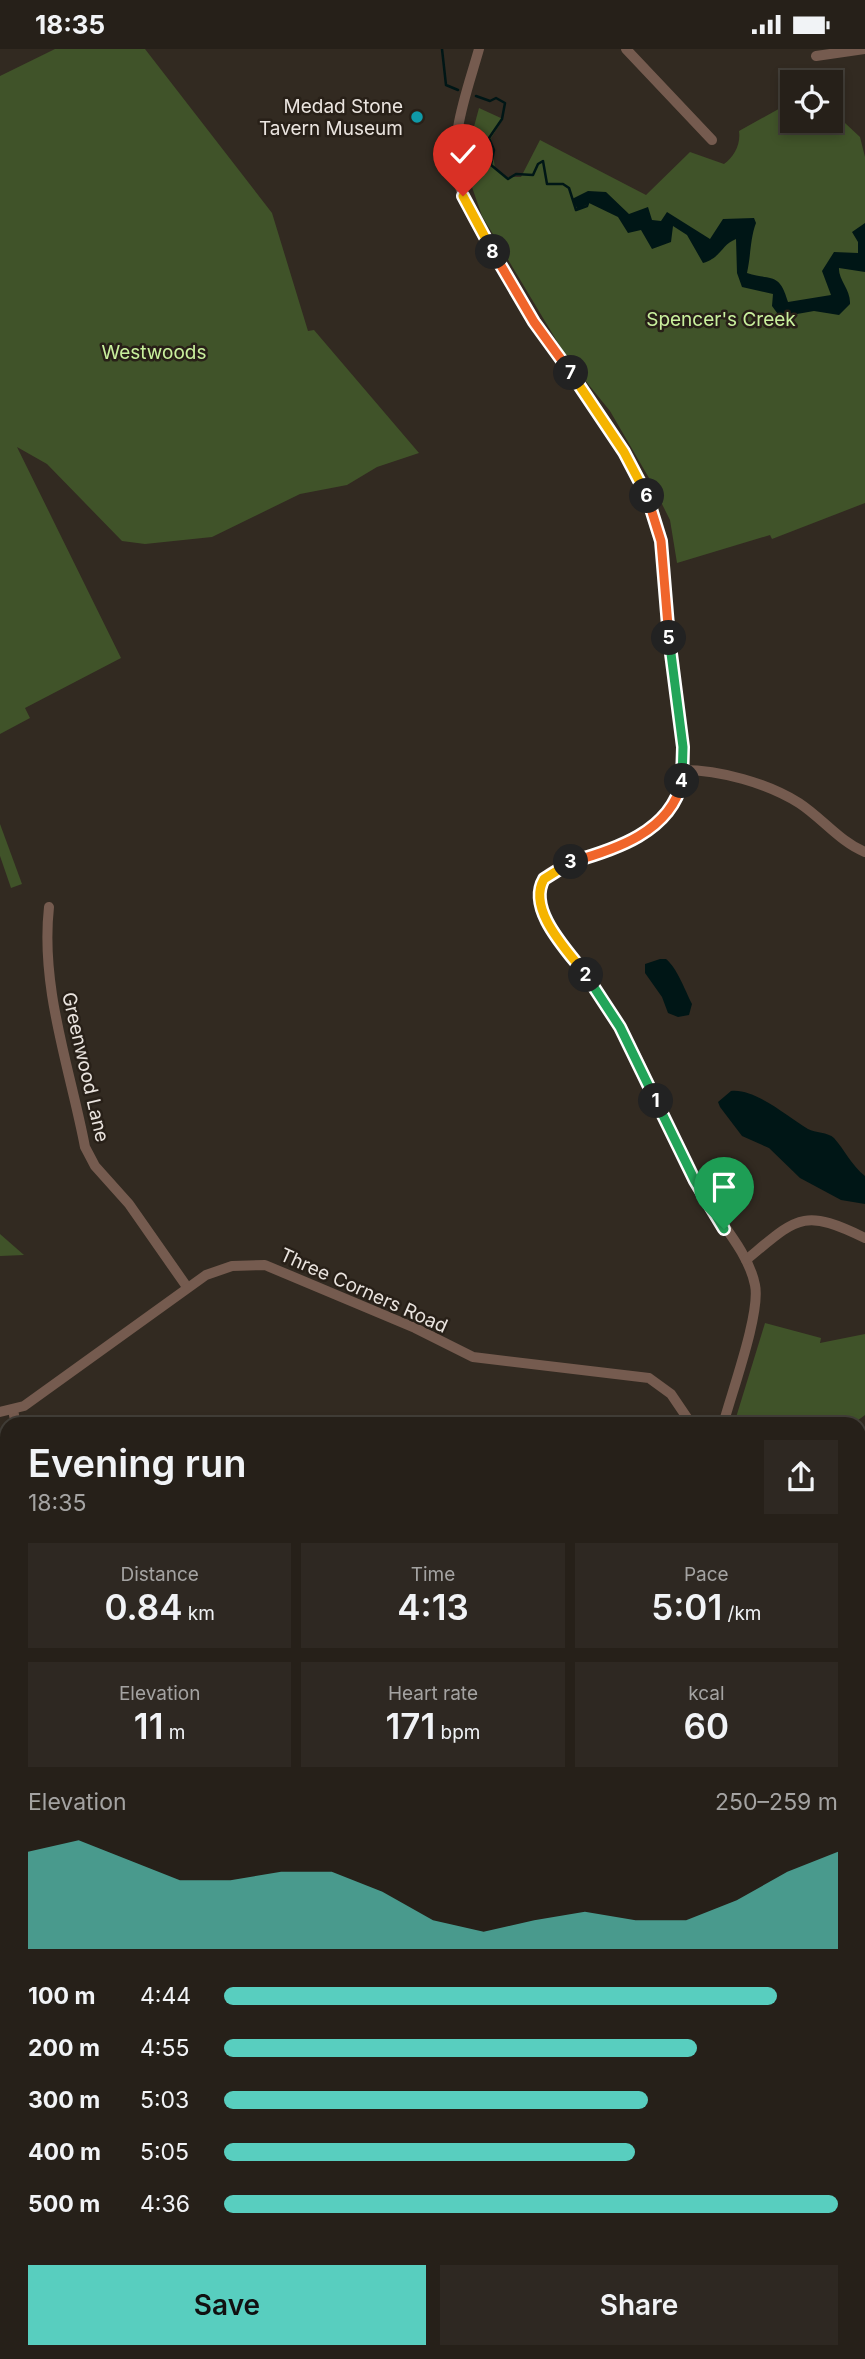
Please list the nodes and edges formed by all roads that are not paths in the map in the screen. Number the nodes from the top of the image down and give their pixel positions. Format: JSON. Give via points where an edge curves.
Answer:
{"nodes":[{"id":1,"x":479,"y":49,"type":"edge"},
{"id":2,"x":626,"y":49,"type":"edge"},
{"id":3,"x":865,"y":49,"type":"edge"},
{"id":4,"x":816,"y":56,"type":"dead end"},
{"id":5,"x":712,"y":140,"type":"dead end"},
{"id":6,"x":683,"y":770,"type":"junction"},
{"id":7,"x":865,"y":852,"type":"edge"},
{"id":8,"x":49,"y":907,"type":"dead end"},
{"id":9,"x":865,"y":1238,"type":"edge"},
{"id":10,"x":746,"y":1260,"type":"junction"},
{"id":11,"x":187,"y":1287,"type":"junction"},
{"id":12,"x":13,"y":1410,"type":"junction"},
{"id":13,"x":0,"y":1412,"type":"edge"},
{"id":14,"x":14,"y":1417,"type":"edge"},
{"id":15,"x":687,"y":1417,"type":"edge"},
{"id":16,"x":725,"y":1417,"type":"edge"}],
"edges":[{"from":1,"to":6,"type":"street","via":[[455,142],[459,185],[472,217],[530,315],[599,411],[652,509],[662,552]]},
{"from":2,"to":5,"type":"street"},
{"from":3,"to":4,"type":"street"},
{"from":6,"to":7,"type":"street","via":[[769,789],[799,803]]},
{"from":6,"to":10,"type":"street","via":[[677,796],[652,827],[625,844],[549,873],[540,884],[539,899],[551,926],[620,1027],[695,1181]]},
{"from":8,"to":11,"type":"street","name":"Greenwood Lane","via":[[50,987],[85,1147]]},
{"from":9,"to":10,"type":"street","via":[[827,1221],[802,1220]]},
{"from":10,"to":16,"type":"street","via":[[756,1286],[756,1306]]},
{"from":11,"to":12,"type":"street","name":"Three Corners Road","via":[[121,1338]]},
{"from":11,"to":15,"type":"street","name":"Three Corners Road","via":[[223,1269],[265,1265],[473,1356],[649,1378],[671,1394]]},
{"from":12,"to":13,"type":"street","name":"Three Corners Road"},
{"from":12,"to":14,"type":"street"}]}
